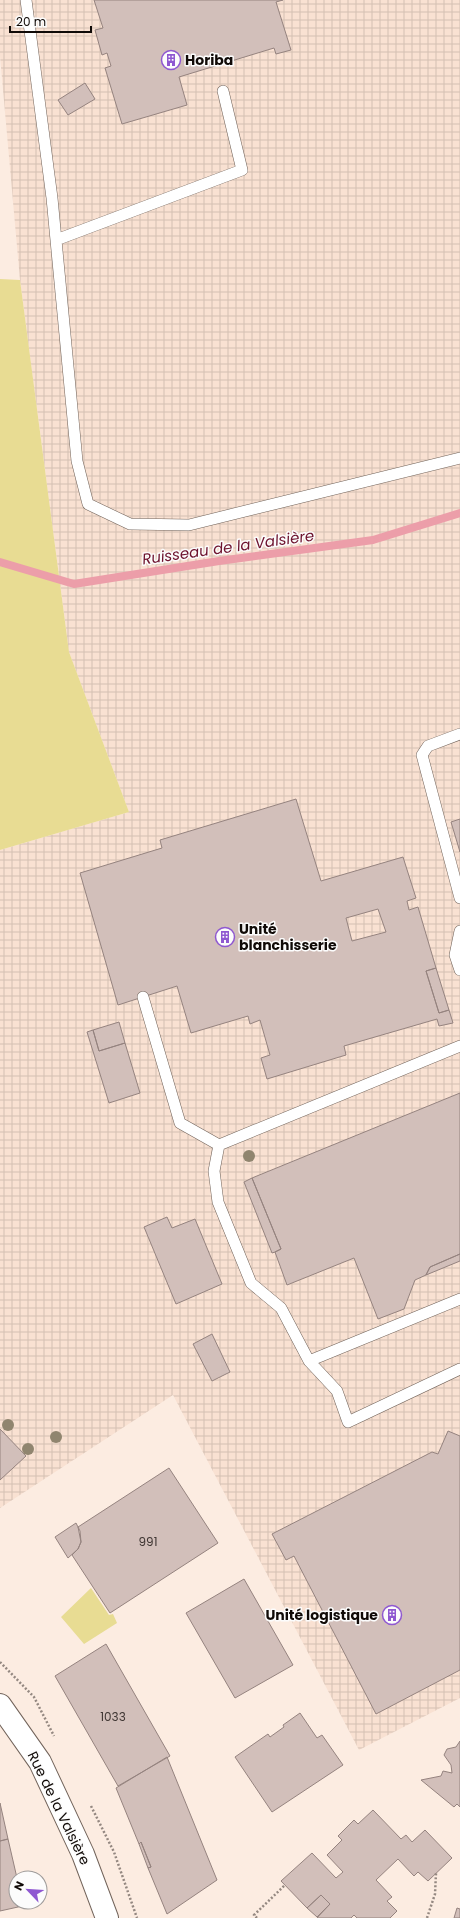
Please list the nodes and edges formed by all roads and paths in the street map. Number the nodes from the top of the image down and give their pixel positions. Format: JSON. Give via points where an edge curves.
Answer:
{"nodes":[{"id":1,"x":26,"y":0,"type":"edge"},
{"id":2,"x":223,"y":92,"type":"dead end"},
{"id":3,"x":56,"y":240,"type":"junction"},
{"id":4,"x":460,"y":458,"type":"edge"},
{"id":5,"x":460,"y":734,"type":"edge"},
{"id":6,"x":460,"y":898,"type":"edge"},
{"id":7,"x":460,"y":931,"type":"edge"},
{"id":8,"x":460,"y":970,"type":"edge"},
{"id":9,"x":143,"y":997,"type":"dead end"},
{"id":10,"x":460,"y":1046,"type":"edge"},
{"id":11,"x":219,"y":1145,"type":"junction"},
{"id":12,"x":460,"y":1299,"type":"edge"},
{"id":13,"x":309,"y":1361,"type":"junction"},
{"id":14,"x":460,"y":1369,"type":"edge"},
{"id":15,"x":0,"y":1705,"type":"edge"},
{"id":16,"x":436,"y":1873,"type":"dead end"},
{"id":17,"x":285,"y":1885,"type":"dead end"},
{"id":18,"x":107,"y":1918,"type":"edge"},
{"id":19,"x":257,"y":1918,"type":"edge"},
{"id":20,"x":427,"y":1918,"type":"edge"}],
"edges":[{"from":1,"to":3,"type":"lane"},
{"from":2,"to":3,"type":"lane","via":[[242,170]]},
{"from":3,"to":4,"type":"lane","via":[[77,462],[88,504],[130,524],[189,525]]},
{"from":5,"to":6,"type":"lane","via":[[428,746],[422,755]]},
{"from":7,"to":8,"type":"lane","via":[[455,955]]},
{"from":9,"to":11,"type":"lane","via":[[180,1122]]},
{"from":10,"to":11,"type":"lane"},
{"from":11,"to":13,"type":"lane","via":[[214,1171],[218,1202],[251,1283],[281,1308]]},
{"from":12,"to":13,"type":"lane"},
{"from":13,"to":14,"type":"lane","via":[[337,1391],[348,1422]]},
{"from":15,"to":18,"type":"street","name":"Rue de la Valsière","via":[[40,1762],[83,1854]]},
{"from":16,"to":20,"type":"path","via":[[435,1894]]},
{"from":17,"to":19,"type":"path","via":[[254,1915]]}]}
